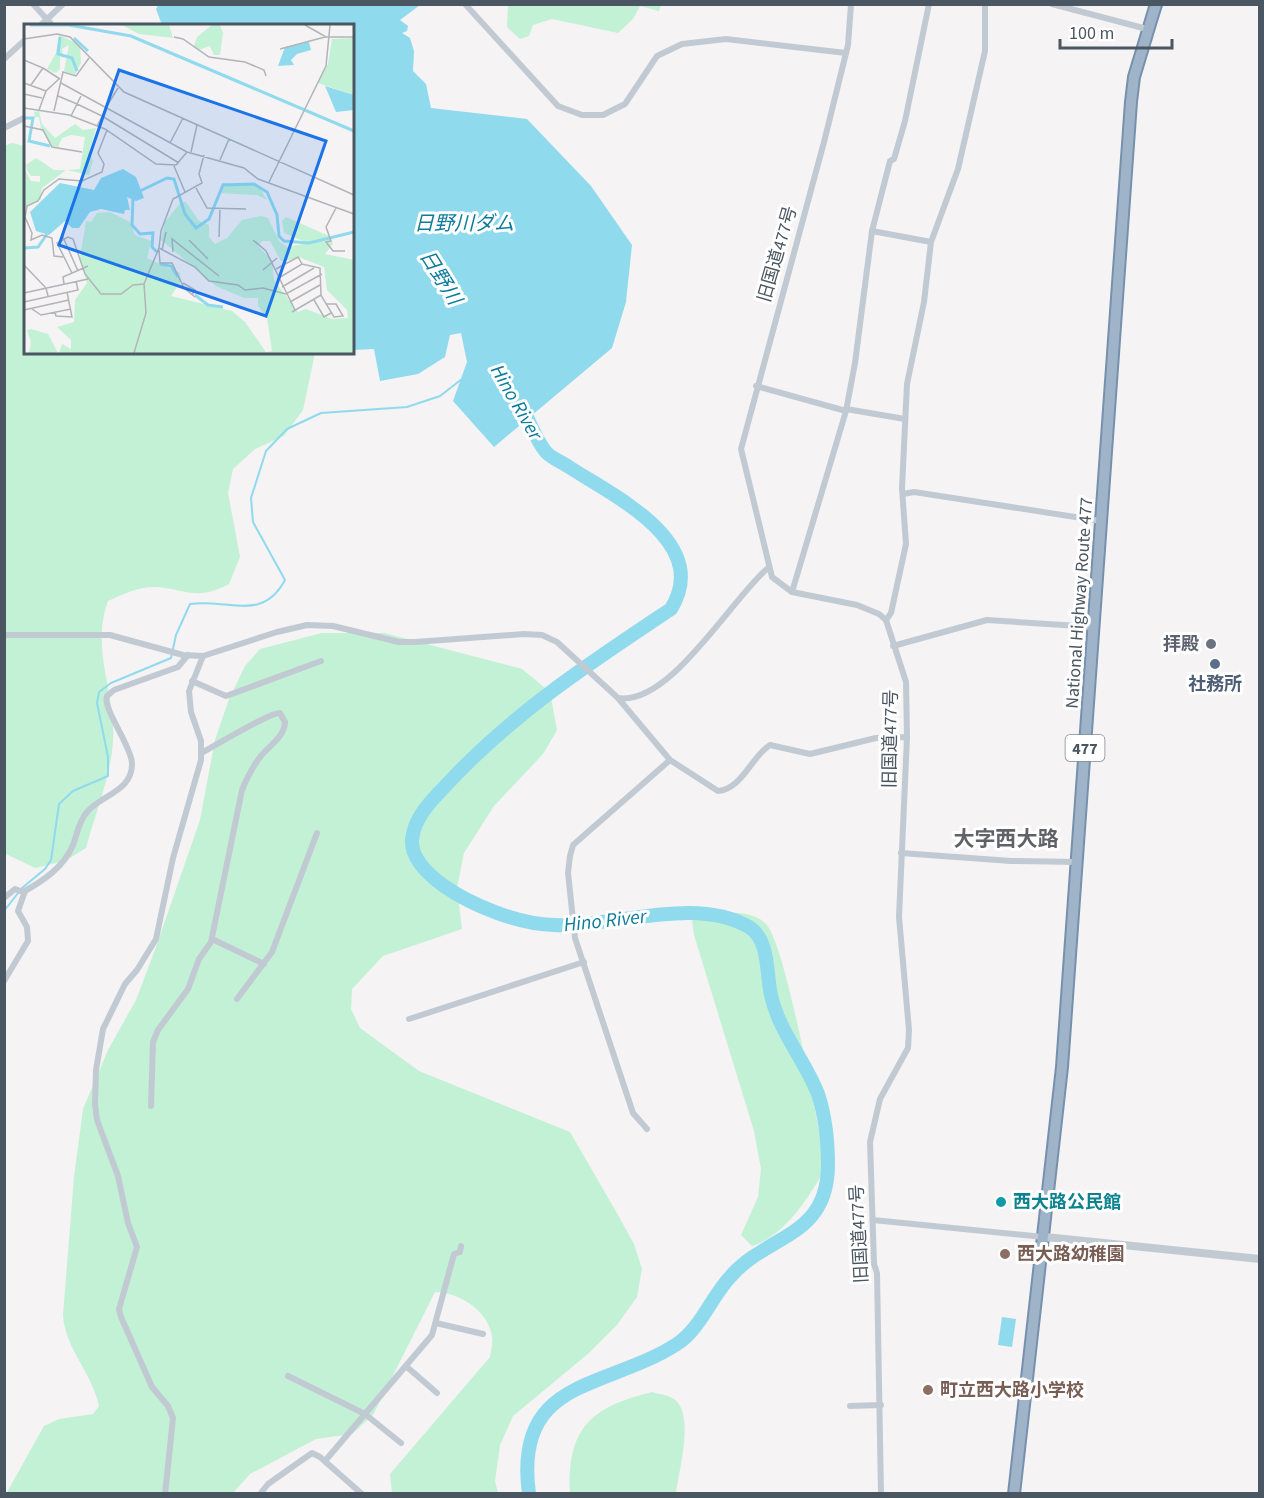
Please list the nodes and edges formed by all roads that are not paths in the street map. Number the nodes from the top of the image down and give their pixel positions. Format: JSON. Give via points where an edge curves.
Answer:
{"nodes":[{"id":1,"x":33,"y":4,"type":"edge"},
{"id":2,"x":63,"y":4,"type":"edge"},
{"id":3,"x":465,"y":4,"type":"edge"},
{"id":4,"x":851,"y":4,"type":"edge"},
{"id":5,"x":928,"y":4,"type":"edge"},
{"id":6,"x":985,"y":4,"type":"edge"},
{"id":7,"x":1052,"y":4,"type":"edge"},
{"id":8,"x":1156,"y":4,"type":"edge"},
{"id":9,"x":47,"y":19,"type":"junction"},
{"id":10,"x":42,"y":24,"type":"edge"},
{"id":11,"x":51,"y":24,"type":"edge"},
{"id":12,"x":1147,"y":29,"type":"junction"},
{"id":13,"x":24,"y":41,"type":"edge"},
{"id":14,"x":846,"y":53,"type":"junction"},
{"id":15,"x":4,"y":59,"type":"edge"},
{"id":16,"x":24,"y":118,"type":"edge"},
{"id":17,"x":4,"y":128,"type":"edge"},
{"id":18,"x":872,"y":231,"type":"junction"},
{"id":19,"x":931,"y":242,"type":"junction"},
{"id":20,"x":756,"y":386,"type":"junction"},
{"id":21,"x":846,"y":410,"type":"junction"},
{"id":22,"x":905,"y":419,"type":"junction"},
{"id":23,"x":903,"y":494,"type":"junction"},
{"id":24,"x":1101,"y":521,"type":"junction"},
{"id":25,"x":768,"y":568,"type":"junction"},
{"id":26,"x":792,"y":592,"type":"junction"},
{"id":27,"x":886,"y":620,"type":"junction"},
{"id":28,"x":1094,"y":627,"type":"junction"},
{"id":29,"x":4,"y":635,"type":"edge"},
{"id":30,"x":893,"y":646,"type":"junction"},
{"id":31,"x":185,"y":655,"type":"junction"},
{"id":32,"x":203,"y":656,"type":"junction"},
{"id":33,"x":321,"y":661,"type":"dead end"},
{"id":34,"x":192,"y":681,"type":"junction"},
{"id":35,"x":618,"y":698,"type":"junction"},
{"id":36,"x":907,"y":737,"type":"junction"},
{"id":37,"x":202,"y":752,"type":"junction"},
{"id":38,"x":670,"y":760,"type":"junction"},
{"id":39,"x":317,"y":833,"type":"dead end"},
{"id":40,"x":901,"y":853,"type":"junction"},
{"id":41,"x":1077,"y":862,"type":"junction"},
{"id":42,"x":24,"y":891,"type":"junction"},
{"id":43,"x":4,"y":898,"type":"edge"},
{"id":44,"x":212,"y":939,"type":"junction"},
{"id":45,"x":584,"y":962,"type":"junction"},
{"id":46,"x":264,"y":964,"type":"junction"},
{"id":47,"x":4,"y":981,"type":"edge"},
{"id":48,"x":237,"y":999,"type":"dead end"},
{"id":49,"x":409,"y":1019,"type":"dead end"},
{"id":50,"x":151,"y":1106,"type":"dead end"},
{"id":51,"x":647,"y":1129,"type":"dead end"},
{"id":52,"x":873,"y":1220,"type":"junction"},
{"id":53,"x":1045,"y":1237,"type":"junction"},
{"id":54,"x":461,"y":1246,"type":"dead end"},
{"id":55,"x":1260,"y":1259,"type":"edge"},
{"id":56,"x":436,"y":1323,"type":"junction"},
{"id":57,"x":483,"y":1334,"type":"dead end"},
{"id":58,"x":407,"y":1367,"type":"junction"},
{"id":59,"x":288,"y":1376,"type":"dead end"},
{"id":60,"x":437,"y":1393,"type":"dead end"},
{"id":61,"x":881,"y":1405,"type":"junction"},
{"id":62,"x":850,"y":1406,"type":"dead end"},
{"id":63,"x":365,"y":1414,"type":"junction"},
{"id":64,"x":401,"y":1443,"type":"dead end"},
{"id":65,"x":325,"y":1461,"type":"junction"},
{"id":66,"x":264,"y":1492,"type":"edge"},
{"id":67,"x":165,"y":1494,"type":"edge"},
{"id":68,"x":362,"y":1494,"type":"edge"},
{"id":69,"x":881,"y":1494,"type":"edge"},
{"id":70,"x":1014,"y":1494,"type":"edge"}],
"edges":[{"from":1,"to":9,"type":"street"},
{"from":2,"to":9,"type":"street"},
{"from":3,"to":14,"type":"street","via":[[558,105],[582,115],[603,115],[625,104],[657,56],[682,44],[726,39]]},
{"from":4,"to":14,"type":"street","name":"旧国道477号"},
{"from":5,"to":18,"type":"street","via":[[905,121]]},
{"from":6,"to":19,"type":"street","via":[[985,51],[958,169]]},
{"from":7,"to":12,"type":"street"},
{"from":8,"to":12,"type":"highway","name":"National Highway Route 477","number":"477"},
{"from":9,"to":10,"type":"street"},
{"from":9,"to":11,"type":"street"},
{"from":12,"to":24,"type":"highway","name":"National Highway Route 477","number":"477","via":[[1131,102]]},
{"from":13,"to":15,"type":"street"},
{"from":14,"to":20,"type":"street","name":"旧国道477号"},
{"from":16,"to":17,"type":"street"},
{"from":18,"to":19,"type":"street"},
{"from":18,"to":21,"type":"street"},
{"from":19,"to":22,"type":"street","via":[[924,302],[907,384]]},
{"from":20,"to":21,"type":"street"},
{"from":20,"to":25,"type":"street","name":"旧国道477号","via":[[741,449]]},
{"from":21,"to":22,"type":"street"},
{"from":21,"to":26,"type":"street"},
{"from":22,"to":23,"type":"street"},
{"from":23,"to":24,"type":"street","via":[[914,492]]},
{"from":23,"to":27,"type":"street","via":[[906,544],[891,613]]},
{"from":24,"to":28,"type":"highway","name":"National Highway Route 477","number":"477"},
{"from":25,"to":26,"type":"street","via":[[779,584]]},
{"from":25,"to":35,"type":"street","via":[[687,662],[642,694]]},
{"from":26,"to":27,"type":"street","via":[[857,605]]},
{"from":27,"to":30,"type":"street","name":"旧国道477号"},
{"from":28,"to":30,"type":"street","via":[[987,620]]},
{"from":28,"to":41,"type":"highway","name":"National Highway Route 477","number":"477"},
{"from":29,"to":31,"type":"street","via":[[94,634]]},
{"from":30,"to":36,"type":"street","name":"旧国道477号","via":[[906,682]]},
{"from":31,"to":32,"type":"street"},
{"from":31,"to":42,"type":"street","via":[[178,667],[107,696],[105,704],[130,755],[130,776],[121,788],[85,814],[70,851],[56,868]]},
{"from":32,"to":34,"type":"street"},
{"from":32,"to":35,"type":"street","via":[[277,632],[315,625],[399,642],[542,635],[564,649]]},
{"from":33,"to":34,"type":"street","via":[[226,696]]},
{"from":34,"to":37,"type":"street","via":[[191,712]]},
{"from":35,"to":38,"type":"street"},
{"from":36,"to":38,"type":"street","via":[[876,738],[810,754],[770,745],[722,791]]},
{"from":36,"to":40,"type":"street","name":"旧国道477号"},
{"from":37,"to":44,"type":"street","via":[[271,713],[280,713],[285,722],[282,733],[260,757],[242,790]]},
{"from":37,"to":67,"type":"street","via":[[158,930],[113,1006],[103,1029],[96,1070],[97,1120],[118,1176],[137,1247],[120,1317],[152,1388],[173,1418]]},
{"from":38,"to":45,"type":"street","via":[[573,845],[568,873],[575,938]]},
{"from":39,"to":46,"type":"street"},
{"from":40,"to":41,"type":"street"},
{"from":40,"to":52,"type":"street","name":"旧国道477号","via":[[899,917],[907,984],[908,1048],[887,1083],[874,1122],[870,1156]]},
{"from":41,"to":53,"type":"highway","name":"National Highway Route 477","number":"477"},
{"from":42,"to":43,"type":"street","via":[[15,889]]},
{"from":42,"to":47,"type":"street","via":[[18,911],[27,927],[28,940]]},
{"from":44,"to":46,"type":"street"},
{"from":44,"to":50,"type":"street","via":[[199,959],[188,989],[153,1042]]},
{"from":45,"to":49,"type":"street"},
{"from":45,"to":51,"type":"street","via":[[633,1113]]},
{"from":46,"to":48,"type":"street"},
{"from":52,"to":53,"type":"street"},
{"from":52,"to":61,"type":"street","name":"旧国道477号"},
{"from":53,"to":55,"type":"street"},
{"from":53,"to":70,"type":"highway","name":"National Highway Route 477","number":"477"},
{"from":54,"to":56,"type":"street","via":[[460,1252],[454,1254]]},
{"from":56,"to":57,"type":"street"},
{"from":56,"to":58,"type":"street","via":[[432,1335]]},
{"from":58,"to":60,"type":"street"},
{"from":58,"to":63,"type":"street"},
{"from":59,"to":63,"type":"street"},
{"from":61,"to":62,"type":"street"},
{"from":61,"to":69,"type":"street","name":"旧国道477号"},
{"from":63,"to":64,"type":"street"},
{"from":63,"to":65,"type":"street"},
{"from":65,"to":66,"type":"street","via":[[312,1453]]},
{"from":65,"to":68,"type":"street"}]}
